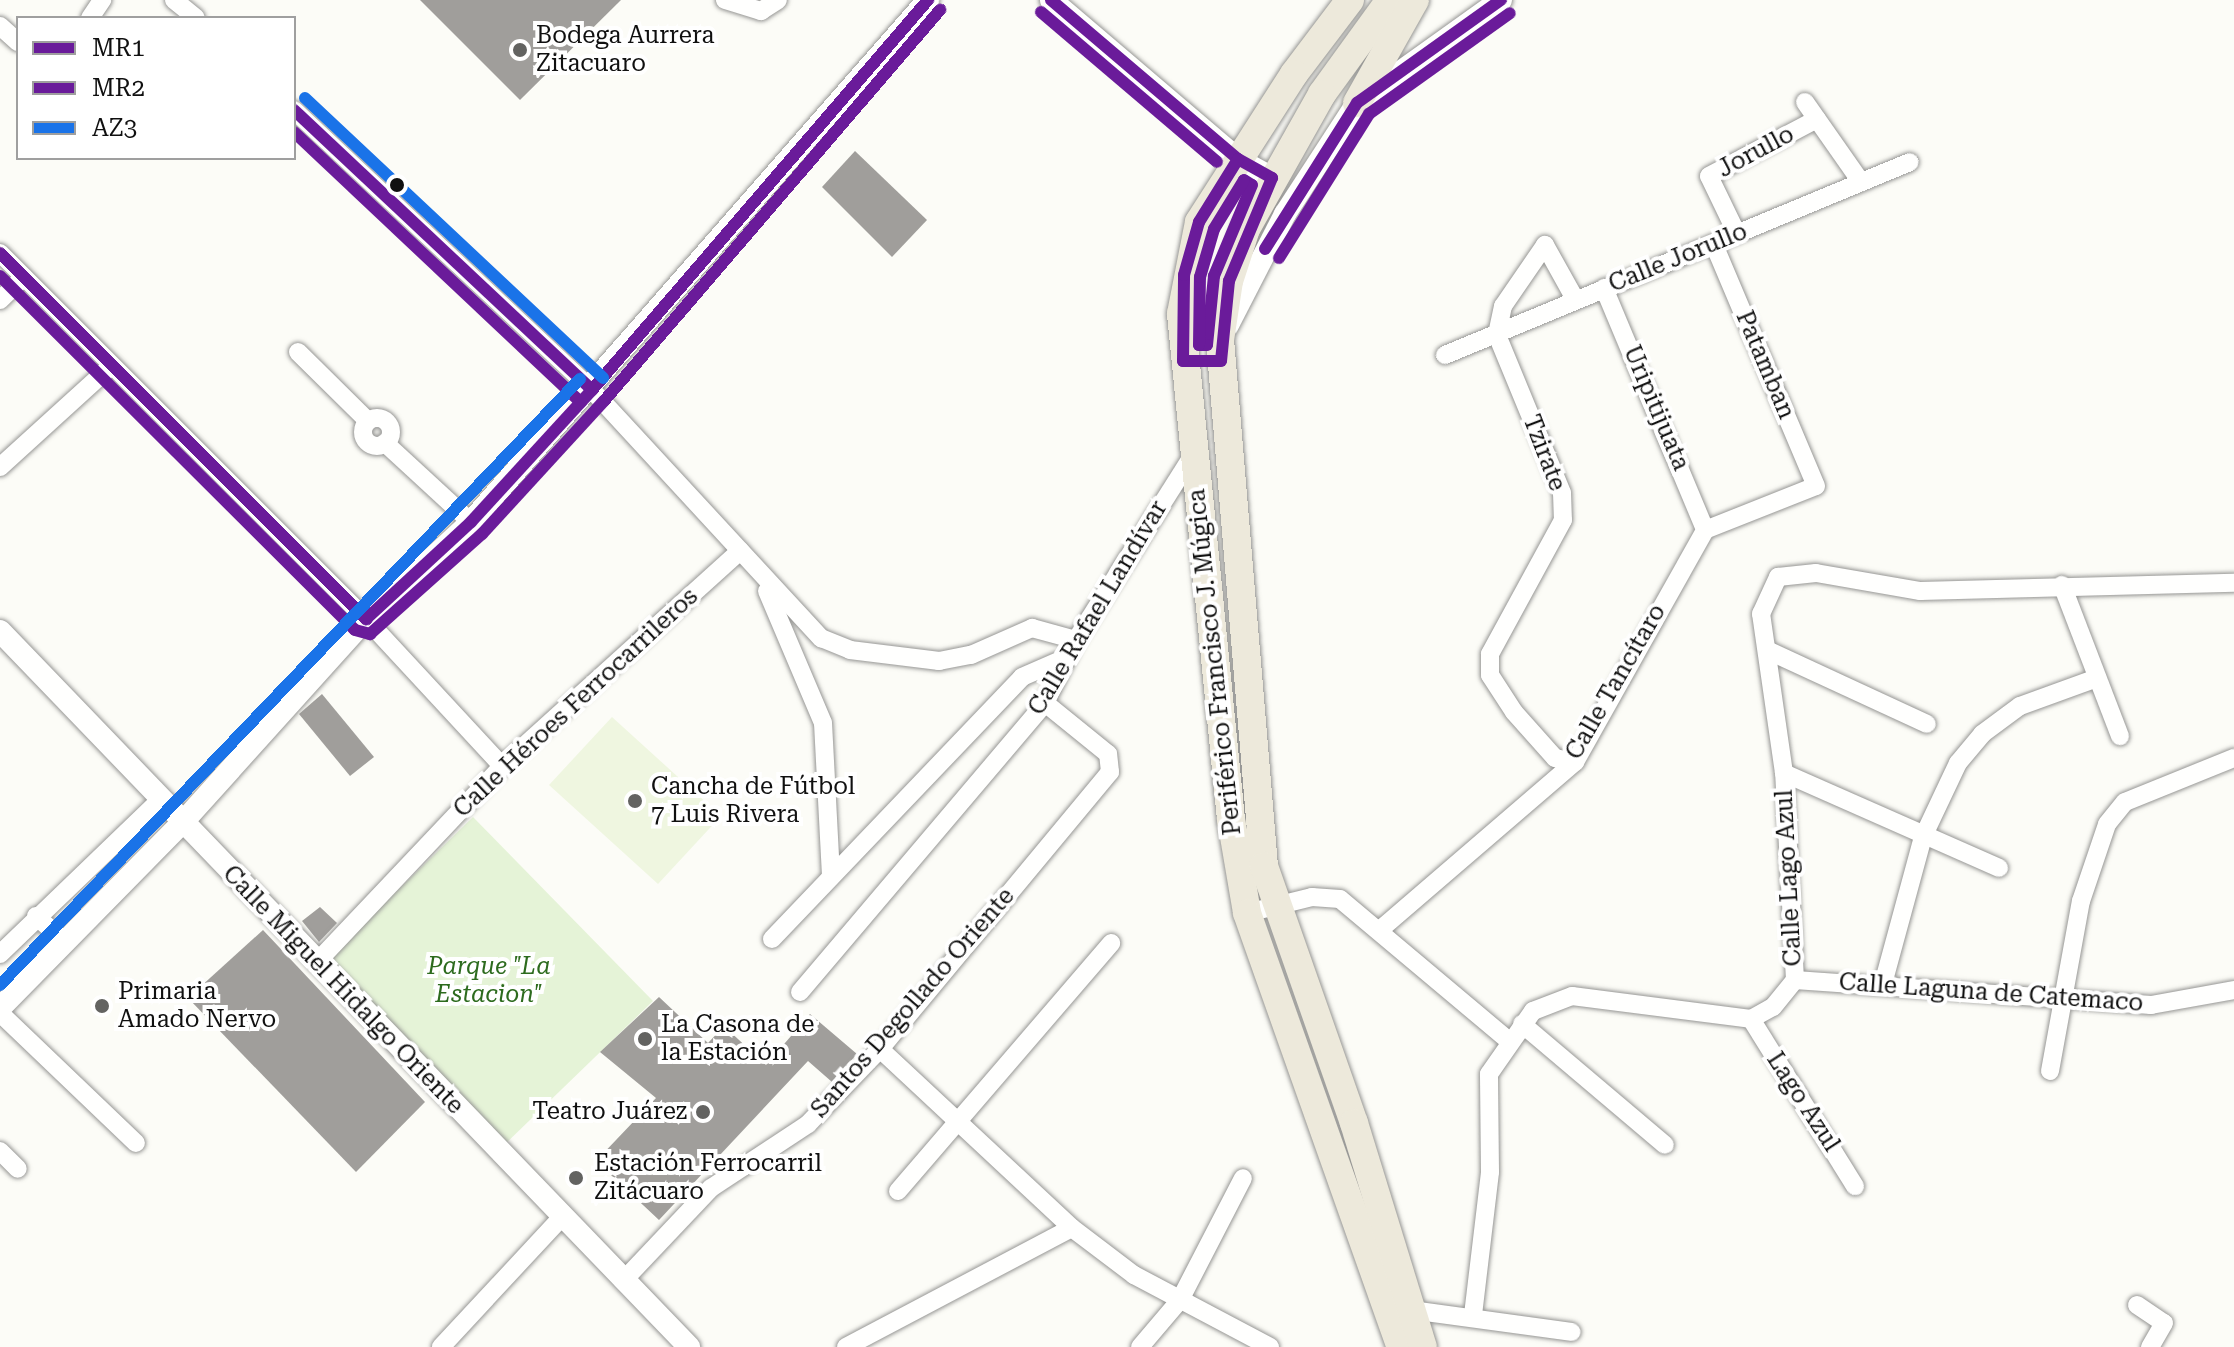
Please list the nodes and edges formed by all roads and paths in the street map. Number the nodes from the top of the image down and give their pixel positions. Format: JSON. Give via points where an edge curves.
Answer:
{"nodes":[{"id":1,"x":174,"y":0,"type":"edge"},
{"id":2,"x":725,"y":0,"type":"edge"},
{"id":3,"x":778,"y":0,"type":"edge"},
{"id":4,"x":928,"y":0,"type":"edge"},
{"id":5,"x":1051,"y":0,"type":"edge"},
{"id":6,"x":1350,"y":0,"type":"edge"},
{"id":7,"x":1390,"y":0,"type":"edge"},
{"id":8,"x":1415,"y":0,"type":"edge"},
{"id":9,"x":1501,"y":0,"type":"edge"},
{"id":10,"x":194,"y":16,"type":"edge"},
{"id":11,"x":0,"y":26,"type":"edge"},
{"id":12,"x":16,"y":40,"type":"edge"},
{"id":13,"x":1805,"y":102,"type":"dead end"},
{"id":14,"x":1357,"y":103,"type":"junction"},
{"id":15,"x":296,"y":112,"type":"edge"},
{"id":16,"x":1817,"y":119,"type":"junction"},
{"id":17,"x":1238,"y":159,"type":"junction"},
{"id":18,"x":1910,"y":162,"type":"dead end"},
{"id":19,"x":1272,"y":178,"type":"junction"},
{"id":20,"x":1861,"y":182,"type":"junction"},
{"id":21,"x":1737,"y":234,"type":"junction"},
{"id":22,"x":1714,"y":244,"type":"junction"},
{"id":23,"x":0,"y":253,"type":"edge"},
{"id":24,"x":24,"y":277,"type":"junction"},
{"id":25,"x":1604,"y":288,"type":"junction"},
{"id":26,"x":1575,"y":299,"type":"junction"},
{"id":27,"x":0,"y":300,"type":"edge"},
{"id":28,"x":1497,"y":335,"type":"junction"},
{"id":29,"x":1221,"y":351,"type":"junction"},
{"id":30,"x":298,"y":352,"type":"dead end"},
{"id":31,"x":1445,"y":355,"type":"dead end"},
{"id":32,"x":1183,"y":361,"type":"junction"},
{"id":33,"x":111,"y":366,"type":"junction"},
{"id":34,"x":592,"y":390,"type":"junction"},
{"id":35,"x":1193,"y":455,"type":"junction"},
{"id":36,"x":0,"y":467,"type":"edge"},
{"id":37,"x":471,"y":522,"type":"junction"},
{"id":38,"x":1705,"y":530,"type":"junction"},
{"id":39,"x":740,"y":551,"type":"junction"},
{"id":40,"x":2234,"y":583,"type":"edge"},
{"id":41,"x":765,"y":584,"type":"junction"},
{"id":42,"x":2062,"y":585,"type":"junction"},
{"id":43,"x":366,"y":619,"type":"junction"},
{"id":44,"x":0,"y":631,"type":"edge"},
{"id":45,"x":1072,"y":648,"type":"junction"},
{"id":46,"x":1767,"y":650,"type":"junction"},
{"id":47,"x":2097,"y":678,"type":"junction"},
{"id":48,"x":1045,"y":703,"type":"junction"},
{"id":49,"x":1927,"y":724,"type":"dead end"},
{"id":50,"x":2120,"y":736,"type":"dead end"},
{"id":51,"x":2234,"y":758,"type":"edge"},
{"id":52,"x":1575,"y":762,"type":"junction"},
{"id":53,"x":502,"y":766,"type":"junction"},
{"id":54,"x":1784,"y":773,"type":"junction"},
{"id":55,"x":160,"y":800,"type":"junction"},
{"id":56,"x":183,"y":822,"type":"junction"},
{"id":57,"x":1923,"y":837,"type":"junction"},
{"id":58,"x":1999,"y":868,"type":"dead end"},
{"id":59,"x":831,"y":877,"type":"junction"},
{"id":60,"x":1260,"y":909,"type":"junction"},
{"id":61,"x":36,"y":916,"type":"junction"},
{"id":62,"x":1382,"y":928,"type":"junction"},
{"id":63,"x":772,"y":939,"type":"dead end"},
{"id":64,"x":64,"y":941,"type":"junction"},
{"id":65,"x":1111,"y":943,"type":"dead end"},
{"id":66,"x":1,"y":952,"type":"edge"},
{"id":67,"x":316,"y":963,"type":"junction"},
{"id":68,"x":1795,"y":980,"type":"junction"},
{"id":69,"x":1883,"y":984,"type":"junction"},
{"id":70,"x":2234,"y":990,"type":"edge"},
{"id":71,"x":800,"y":992,"type":"dead end"},
{"id":72,"x":2061,"y":994,"type":"junction"},
{"id":73,"x":0,"y":1010,"type":"edge"},
{"id":74,"x":1751,"y":1019,"type":"junction"},
{"id":75,"x":1522,"y":1024,"type":"junction"},
{"id":76,"x":1509,"y":1041,"type":"junction"},
{"id":77,"x":880,"y":1049,"type":"junction"},
{"id":78,"x":2050,"y":1071,"type":"dead end"},
{"id":79,"x":961,"y":1125,"type":"junction"},
{"id":80,"x":136,"y":1143,"type":"dead end"},
{"id":81,"x":1665,"y":1145,"type":"dead end"},
{"id":82,"x":0,"y":1151,"type":"edge"},
{"id":83,"x":18,"y":1169,"type":"dead end"},
{"id":84,"x":1243,"y":1178,"type":"dead end"},
{"id":85,"x":1855,"y":1186,"type":"dead end"},
{"id":86,"x":898,"y":1191,"type":"dead end"},
{"id":87,"x":561,"y":1218,"type":"junction"},
{"id":88,"x":1072,"y":1228,"type":"junction"},
{"id":89,"x":623,"y":1281,"type":"junction"},
{"id":90,"x":1180,"y":1300,"type":"junction"},
{"id":91,"x":2137,"y":1305,"type":"dead end"},
{"id":92,"x":1411,"y":1310,"type":"junction"},
{"id":93,"x":1473,"y":1315,"type":"junction"},
{"id":94,"x":1571,"y":1332,"type":"dead end"},
{"id":95,"x":441,"y":1347,"type":"edge"},
{"id":96,"x":689,"y":1347,"type":"edge"},
{"id":97,"x":846,"y":1347,"type":"edge"},
{"id":98,"x":1140,"y":1347,"type":"edge"},
{"id":99,"x":1270,"y":1347,"type":"edge"},
{"id":100,"x":1401,"y":1347,"type":"edge"},
{"id":101,"x":1423,"y":1347,"type":"edge"},
{"id":102,"x":2150,"y":1347,"type":"edge"}],
"edges":[{"from":1,"to":10,"type":"street"},
{"from":2,"to":3,"type":"street","via":[[761,11]]},
{"from":4,"to":34,"type":"street"},
{"from":5,"to":17,"type":"street"},
{"from":6,"to":17,"type":"main road","name":"Periférico Francisco J. Múgica"},
{"from":7,"to":19,"type":"main road","name":"Periférico Francisco J. Múgica"},
{"from":8,"to":14,"type":"main road"},
{"from":9,"to":14,"type":"street"},
{"from":11,"to":12,"type":"street"},
{"from":13,"to":16,"type":"street","name":"Jorullo"},
{"from":14,"to":29,"type":"street","via":[[1285,214]]},
{"from":15,"to":34,"type":"street"},
{"from":16,"to":20,"type":"street","name":"Jorullo"},
{"from":16,"to":21,"type":"street","name":"Jorullo","via":[[1709,176]]},
{"from":17,"to":19,"type":"street"},
{"from":17,"to":32,"type":"main road","name":"Periférico Francisco J. Múgica","via":[[1199,222],[1184,275]]},
{"from":18,"to":20,"type":"street","name":"Calle Jorullo"},
{"from":19,"to":29,"type":"main road","name":"Periférico Francisco J. Múgica","via":[[1229,281]]},
{"from":20,"to":21,"type":"street","name":"Calle Jorullo"},
{"from":21,"to":22,"type":"street","name":"Calle Jorullo"},
{"from":22,"to":25,"type":"street","name":"Calle Jorullo"},
{"from":22,"to":38,"type":"street","name":"Patamban","via":[[1816,486]]},
{"from":23,"to":24,"type":"street"},
{"from":24,"to":27,"type":"street"},
{"from":24,"to":33,"type":"street"},
{"from":25,"to":26,"type":"street","name":"Calle Jorullo"},
{"from":25,"to":38,"type":"street","name":"Uripitijuata"},
{"from":26,"to":28,"type":"street","name":"Calle Jorullo"},
{"from":26,"to":28,"type":"street","via":[[1545,245],[1503,306]]},
{"from":28,"to":31,"type":"street","name":"Calle Jorullo"},
{"from":28,"to":52,"type":"street","name":"Tzirate","via":[[1562,493],[1563,520],[1490,654],[1490,675],[1555,758]]},
{"from":29,"to":32,"type":"main road"},
{"from":29,"to":60,"type":"main road","name":"Periférico Francisco J. Múgica"},
{"from":30,"to":37,"type":"street","via":[[368,421],[376,418],[390,427],[385,443]]},
{"from":32,"to":35,"type":"main road","name":"Periférico Francisco J. Múgica"},
{"from":33,"to":36,"type":"street"},
{"from":33,"to":43,"type":"street"},
{"from":34,"to":37,"type":"street"},
{"from":34,"to":39,"type":"street"},
{"from":35,"to":45,"type":"street","name":"Calle Rafael Landívar"},
{"from":35,"to":60,"type":"main road","name":"Periférico Francisco J. Múgica","via":[[1231,819]]},
{"from":37,"to":43,"type":"street"},
{"from":38,"to":52,"type":"street","name":"Calle Tancítaro"},
{"from":39,"to":41,"type":"street"},
{"from":39,"to":53,"type":"street","name":"Calle Héroes Ferrocarrileros"},
{"from":40,"to":42,"type":"street","name":"Calle Lago Azul"},
{"from":41,"to":45,"type":"street","via":[[821,638],[890,657],[939,661],[971,655],[1032,628]]},
{"from":41,"to":59,"type":"street","via":[[823,723]]},
{"from":42,"to":46,"type":"street","name":"Calle Lago Azul","via":[[1920,591],[1791,572],[1767,592],[1761,614]]},
{"from":42,"to":47,"type":"street"},
{"from":43,"to":53,"type":"street"},
{"from":43,"to":56,"type":"street"},
{"from":44,"to":55,"type":"street","name":"Calle Miguel Hidalgo Oriente"},
{"from":45,"to":48,"type":"street","name":"Calle Rafael Landívar"},
{"from":45,"to":59,"type":"street","via":[[1022,677]]},
{"from":46,"to":49,"type":"street"},
{"from":46,"to":54,"type":"street","name":"Calle Lago Azul"},
{"from":47,"to":50,"type":"street"},
{"from":47,"to":57,"type":"street","via":[[2020,706],[1982,734],[1958,763]]},
{"from":48,"to":71,"type":"street","name":"Calle Rafael Landívar"},
{"from":48,"to":77,"type":"street","name":"Santos Degollado Oriente","via":[[1108,754],[1110,772]]},
{"from":51,"to":72,"type":"street","via":[[2125,802],[2107,824],[2081,901]]},
{"from":52,"to":62,"type":"street","name":"Calle Tancítaro"},
{"from":53,"to":67,"type":"street","name":"Calle Héroes Ferrocarrileros"},
{"from":54,"to":57,"type":"street"},
{"from":54,"to":68,"type":"street","name":"Calle Lago Azul"},
{"from":55,"to":56,"type":"street","name":"Calle Miguel Hidalgo Oriente"},
{"from":55,"to":61,"type":"street"},
{"from":56,"to":64,"type":"street"},
{"from":56,"to":67,"type":"street","name":"Calle Miguel Hidalgo Oriente"},
{"from":57,"to":58,"type":"street"},
{"from":57,"to":69,"type":"street"},
{"from":59,"to":63,"type":"street"},
{"from":60,"to":62,"type":"street","via":[[1312,897],[1340,899]]},
{"from":60,"to":92,"type":"main road","name":"Periférico Francisco J. Múgica","via":[[1354,1123]]},
{"from":60,"to":100,"type":"main road","name":"Periférico Francisco J. Múgica"},
{"from":61,"to":64,"type":"street"},
{"from":61,"to":66,"type":"street"},
{"from":62,"to":76,"type":"street"},
{"from":64,"to":73,"type":"street"},
{"from":65,"to":79,"type":"street"},
{"from":67,"to":87,"type":"street","name":"Calle Miguel Hidalgo Oriente"},
{"from":68,"to":69,"type":"street","name":"Calle Laguna de Catemaco"},
{"from":68,"to":74,"type":"street","name":"Calle Lago Azul","via":[[1773,1007]]},
{"from":69,"to":72,"type":"street","name":"Calle Laguna de Catemaco"},
{"from":70,"to":72,"type":"street","name":"Calle Laguna de Catemaco","via":[[2151,1005]]},
{"from":72,"to":78,"type":"street"},
{"from":73,"to":80,"type":"street"},
{"from":74,"to":75,"type":"street","via":[[1572,996],[1533,1011]]},
{"from":74,"to":85,"type":"street","name":"Lago Azul"},
{"from":75,"to":76,"type":"street"},
{"from":75,"to":81,"type":"street"},
{"from":76,"to":93,"type":"street","via":[[1489,1074],[1490,1172]]},
{"from":77,"to":79,"type":"street"},
{"from":77,"to":89,"type":"street","name":"Santos Degollado Oriente","via":[[808,1124],[711,1188]]},
{"from":79,"to":86,"type":"street"},
{"from":79,"to":88,"type":"street"},
{"from":82,"to":83,"type":"street"},
{"from":84,"to":90,"type":"street"},
{"from":87,"to":89,"type":"street","name":"Calle Miguel Hidalgo Oriente"},
{"from":87,"to":95,"type":"street"},
{"from":88,"to":90,"type":"street"},
{"from":88,"to":97,"type":"street"},
{"from":89,"to":96,"type":"street","name":"Calle Miguel Hidalgo Oriente"},
{"from":90,"to":98,"type":"street"},
{"from":90,"to":99,"type":"street"},
{"from":91,"to":102,"type":"street","via":[[2164,1323]]},
{"from":92,"to":93,"type":"street"},
{"from":92,"to":101,"type":"main road","name":"Periférico Francisco J. Múgica"},
{"from":93,"to":94,"type":"street","via":[[1495,1324]]}]}
